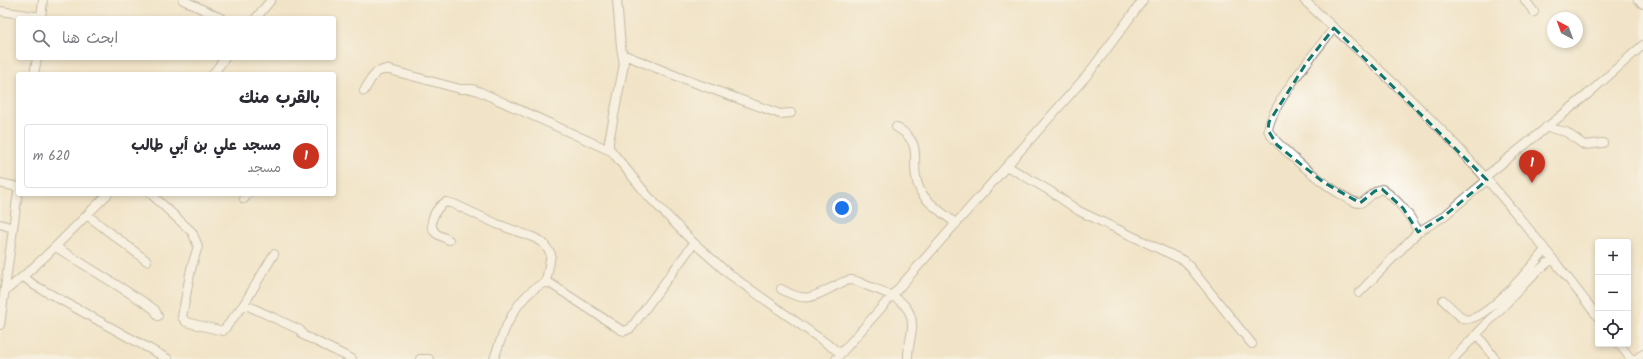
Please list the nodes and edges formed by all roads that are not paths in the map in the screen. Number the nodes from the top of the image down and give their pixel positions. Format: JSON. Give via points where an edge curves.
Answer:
{"nodes":[{"id":1,"x":44,"y":0,"type":"edge"},
{"id":2,"x":183,"y":0,"type":"edge"},
{"id":3,"x":271,"y":0,"type":"edge"},
{"id":4,"x":616,"y":0,"type":"edge"},
{"id":5,"x":1143,"y":0,"type":"edge"},
{"id":6,"x":1304,"y":0,"type":"edge"},
{"id":7,"x":1525,"y":0,"type":"edge"},
{"id":8,"x":1638,"y":0,"type":"edge"},
{"id":9,"x":1643,"y":4,"type":"edge"},
{"id":10,"x":0,"y":11,"type":"edge"},
{"id":11,"x":1534,"y":12,"type":"dead end"},
{"id":12,"x":29,"y":16,"type":"edge"},
{"id":13,"x":41,"y":16,"type":"edge"},
{"id":14,"x":217,"y":16,"type":"edge"},
{"id":15,"x":258,"y":16,"type":"edge"},
{"id":16,"x":1334,"y":28,"type":"junction"},
{"id":17,"x":1643,"y":44,"type":"edge"},
{"id":18,"x":622,"y":54,"type":"junction"},
{"id":19,"x":37,"y":60,"type":"edge"},
{"id":20,"x":224,"y":60,"type":"edge"},
{"id":21,"x":34,"y":72,"type":"edge"},
{"id":22,"x":214,"y":72,"type":"edge"},
{"id":23,"x":364,"y":91,"type":"dead end"},
{"id":24,"x":792,"y":113,"type":"dead end"},
{"id":25,"x":896,"y":127,"type":"dead end"},
{"id":26,"x":1546,"y":127,"type":"junction"},
{"id":27,"x":1603,"y":143,"type":"dead end"},
{"id":28,"x":611,"y":151,"type":"junction"},
{"id":29,"x":1007,"y":166,"type":"junction"},
{"id":30,"x":1486,"y":178,"type":"junction"},
{"id":31,"x":0,"y":183,"type":"edge"},
{"id":32,"x":16,"y":187,"type":"edge"},
{"id":33,"x":17,"y":196,"type":"edge"},
{"id":34,"x":106,"y":196,"type":"edge"},
{"id":35,"x":153,"y":196,"type":"edge"},
{"id":36,"x":87,"y":215,"type":"junction"},
{"id":37,"x":0,"y":224,"type":"edge"},
{"id":38,"x":956,"y":224,"type":"junction"},
{"id":39,"x":13,"y":228,"type":"junction"},
{"id":40,"x":1418,"y":232,"type":"junction"},
{"id":41,"x":449,"y":240,"type":"dead end"},
{"id":42,"x":694,"y":243,"type":"junction"},
{"id":43,"x":56,"y":247,"type":"junction"},
{"id":44,"x":1544,"y":250,"type":"junction"},
{"id":45,"x":274,"y":254,"type":"dead end"},
{"id":46,"x":1552,"y":259,"type":"junction"},
{"id":47,"x":147,"y":261,"type":"dead end"},
{"id":48,"x":24,"y":276,"type":"junction"},
{"id":49,"x":546,"y":282,"type":"junction"},
{"id":50,"x":781,"y":289,"type":"dead end"},
{"id":51,"x":5,"y":291,"type":"junction"},
{"id":52,"x":1360,"y":293,"type":"dead end"},
{"id":53,"x":892,"y":295,"type":"junction"},
{"id":54,"x":1443,"y":300,"type":"dead end"},
{"id":55,"x":244,"y":304,"type":"junction"},
{"id":56,"x":1595,"y":313,"type":"edge"},
{"id":57,"x":158,"y":316,"type":"dead end"},
{"id":58,"x":0,"y":325,"type":"edge"},
{"id":59,"x":1477,"y":334,"type":"junction"},
{"id":60,"x":1252,"y":344,"type":"dead end"},
{"id":61,"x":1621,"y":347,"type":"edge"},
{"id":62,"x":1643,"y":354,"type":"edge"},
{"id":63,"x":838,"y":356,"type":"edge"},
{"id":64,"x":168,"y":359,"type":"edge"},
{"id":65,"x":352,"y":359,"type":"edge"},
{"id":66,"x":420,"y":359,"type":"edge"},
{"id":67,"x":430,"y":359,"type":"edge"},
{"id":68,"x":494,"y":359,"type":"edge"},
{"id":69,"x":908,"y":359,"type":"edge"},
{"id":70,"x":1453,"y":359,"type":"edge"},
{"id":71,"x":1494,"y":359,"type":"edge"},
{"id":72,"x":1631,"y":359,"type":"edge"},
{"id":73,"x":1636,"y":359,"type":"edge"}],
"edges":[{"from":1,"to":13,"type":"street"},
{"from":2,"to":14,"type":"street"},
{"from":3,"to":15,"type":"street"},
{"from":4,"to":18,"type":"street"},
{"from":5,"to":29,"type":"street","via":[[1089,72]]},
{"from":6,"to":16,"type":"street"},
{"from":7,"to":11,"type":"street"},
{"from":8,"to":9,"type":"street"},
{"from":10,"to":12,"type":"street"},
{"from":16,"to":30,"type":"street","via":[[1450,138]]},
{"from":16,"to":40,"type":"street","via":[[1279,103],[1269,122],[1268,130],[1277,145],[1353,202],[1365,201],[1375,191],[1382,189],[1392,196],[1412,220]]},
{"from":17,"to":26,"type":"street","via":[[1614,72]]},
{"from":18,"to":24,"type":"street","via":[[780,114]]},
{"from":18,"to":28,"type":"street","via":[[624,64],[609,142]]},
{"from":19,"to":21,"type":"street"},
{"from":20,"to":22,"type":"street"},
{"from":23,"to":28,"type":"street","via":[[377,72],[386,69],[460,89],[472,89]]},
{"from":25,"to":38,"type":"street","via":[[906,133],[915,147],[914,170],[920,192]]},
{"from":26,"to":27,"type":"street","via":[[1566,132],[1584,145]]},
{"from":26,"to":30,"type":"street"},
{"from":28,"to":42,"type":"street","via":[[648,196]]},
{"from":29,"to":38,"type":"street"},
{"from":29,"to":60,"type":"street","via":[[1079,211],[1184,261]]},
{"from":30,"to":40,"type":"street","via":[[1443,217]]},
{"from":30,"to":44,"type":"street","via":[[1529,228]]},
{"from":31,"to":32,"type":"street"},
{"from":33,"to":39,"type":"street"},
{"from":34,"to":36,"type":"street"},
{"from":35,"to":55,"type":"street","via":[[192,232],[198,246],[188,280],[182,317],[184,320],[223,331]]},
{"from":36,"to":43,"type":"street"},
{"from":36,"to":47,"type":"street"},
{"from":37,"to":39,"type":"street"},
{"from":38,"to":53,"type":"street"},
{"from":39,"to":51,"type":"street"},
{"from":40,"to":52,"type":"street"},
{"from":41,"to":49,"type":"street","via":[[436,234],[432,228],[436,211],[446,202],[475,212],[544,244],[551,254]]},
{"from":42,"to":49,"type":"street","via":[[636,321],[625,331]]},
{"from":42,"to":63,"type":"street","via":[[729,274]]},
{"from":43,"to":48,"type":"street"},
{"from":43,"to":57,"type":"street","via":[[147,304]]},
{"from":44,"to":46,"type":"street"},
{"from":44,"to":54,"type":"street","via":[[1499,300],[1474,318],[1463,319]]},
{"from":45,"to":55,"type":"street"},
{"from":46,"to":56,"type":"street"},
{"from":46,"to":59,"type":"street","via":[[1533,275]]},
{"from":48,"to":51,"type":"street"},
{"from":48,"to":64,"type":"street","via":[[34,285]]},
{"from":49,"to":68,"type":"street","via":[[532,290],[518,307],[501,339]]},
{"from":50,"to":53,"type":"street","via":[[805,299],[850,280]]},
{"from":51,"to":58,"type":"street"},
{"from":53,"to":63,"type":"street"},
{"from":53,"to":69,"type":"street","via":[[910,314],[912,323]]},
{"from":55,"to":65,"type":"street","via":[[300,330],[303,335]]},
{"from":59,"to":70,"type":"street"},
{"from":59,"to":71,"type":"street"},
{"from":61,"to":72,"type":"street"},
{"from":62,"to":73,"type":"street"},
{"from":66,"to":67,"type":"street"}]}
